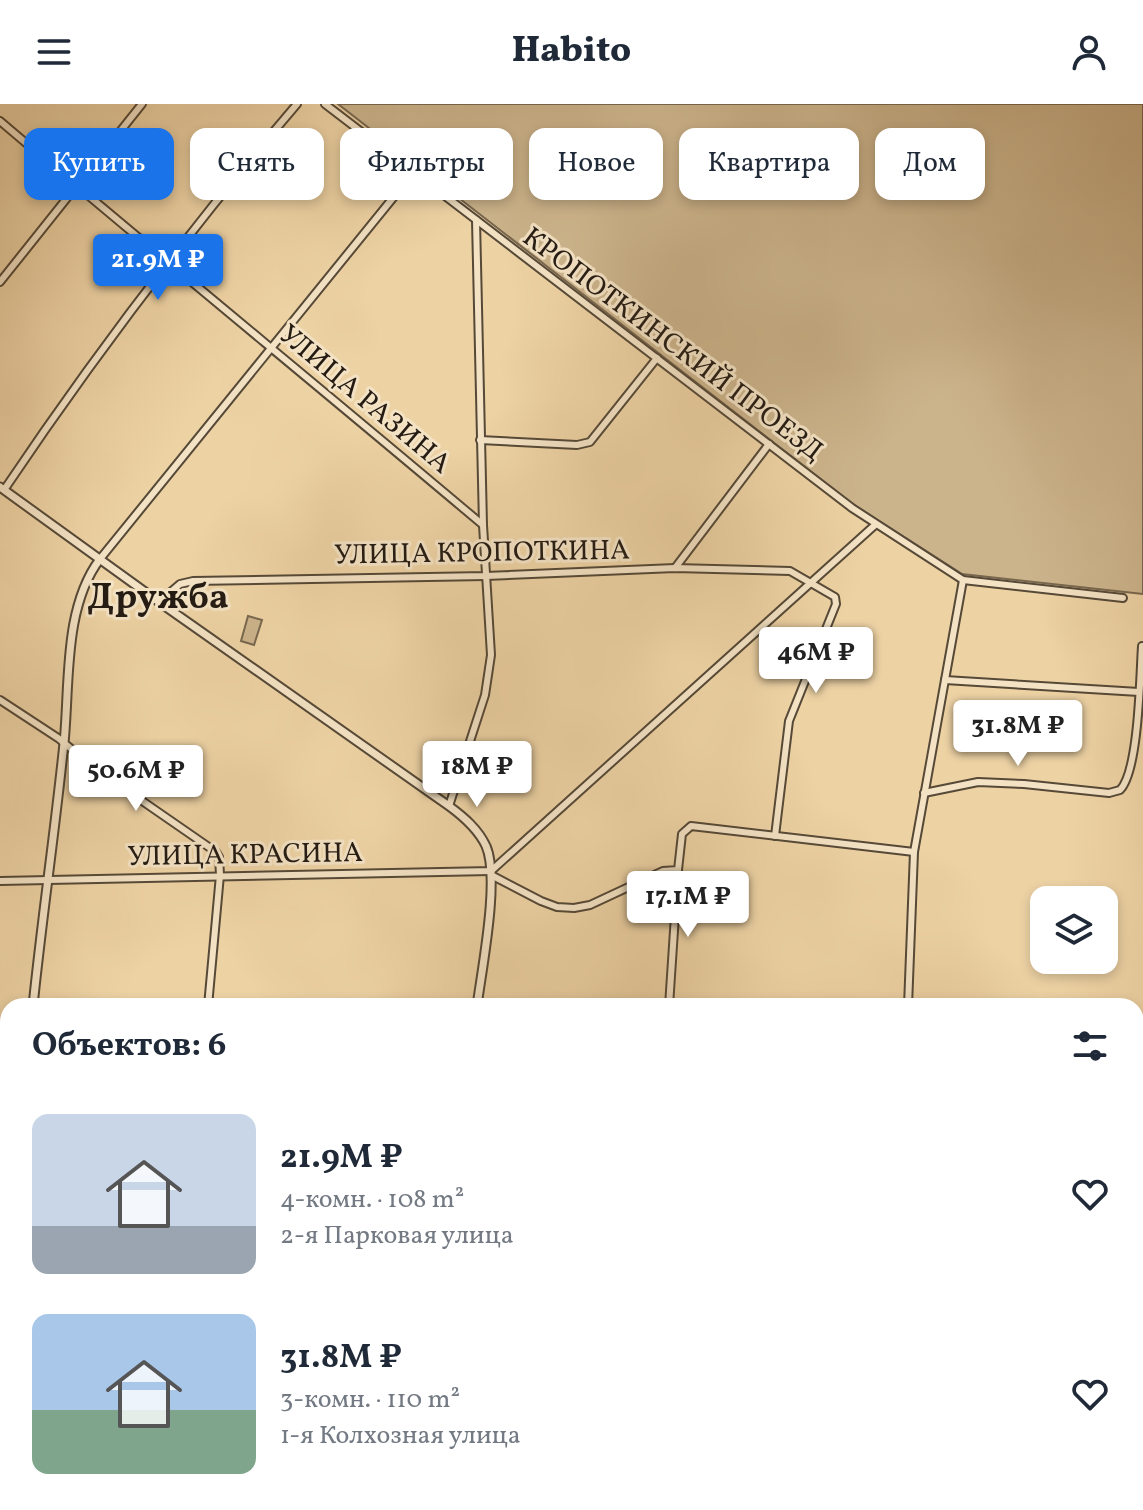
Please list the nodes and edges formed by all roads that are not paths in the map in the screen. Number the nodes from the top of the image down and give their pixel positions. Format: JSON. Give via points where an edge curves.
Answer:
{"nodes":[{"id":1,"x":142,"y":104,"type":"edge"},
{"id":2,"x":297,"y":104,"type":"edge"},
{"id":3,"x":325,"y":104,"type":"edge"},
{"id":4,"x":0,"y":121,"type":"edge"},
{"id":5,"x":122,"y":128,"type":"edge"},
{"id":6,"x":356,"y":128,"type":"edge"},
{"id":7,"x":24,"y":142,"type":"edge"},
{"id":8,"x":64,"y":200,"type":"edge"},
{"id":9,"x":91,"y":200,"type":"edge"},
{"id":10,"x":391,"y":200,"type":"edge"},
{"id":11,"x":451,"y":200,"type":"edge"},
{"id":12,"x":476,"y":219,"type":"junction"},
{"id":13,"x":168,"y":265,"type":"junction"},
{"id":14,"x":0,"y":282,"type":"edge"},
{"id":15,"x":272,"y":348,"type":"junction"},
{"id":16,"x":657,"y":358,"type":"junction"},
{"id":17,"x":480,"y":440,"type":"junction"},
{"id":18,"x":769,"y":444,"type":"junction"},
{"id":19,"x":2,"y":488,"type":"edge"},
{"id":20,"x":483,"y":525,"type":"junction"},
{"id":21,"x":875,"y":525,"type":"junction"},
{"id":22,"x":100,"y":559,"type":"junction"},
{"id":23,"x":675,"y":568,"type":"junction"},
{"id":24,"x":486,"y":576,"type":"junction"},
{"id":25,"x":963,"y":580,"type":"junction"},
{"id":26,"x":812,"y":582,"type":"junction"},
{"id":27,"x":1123,"y":598,"type":"dead end"},
{"id":28,"x":159,"y":602,"type":"junction"},
{"id":29,"x":1142,"y":646,"type":"edge"},
{"id":30,"x":945,"y":680,"type":"junction"},
{"id":31,"x":1139,"y":692,"type":"junction"},
{"id":32,"x":0,"y":700,"type":"edge"},
{"id":33,"x":64,"y":745,"type":"junction"},
{"id":34,"x":924,"y":793,"type":"junction"},
{"id":35,"x":449,"y":806,"type":"junction"},
{"id":36,"x":775,"y":836,"type":"junction"},
{"id":37,"x":914,"y":852,"type":"junction"},
{"id":38,"x":678,"y":870,"type":"junction"},
{"id":39,"x":491,"y":873,"type":"junction"},
{"id":40,"x":220,"y":875,"type":"junction"},
{"id":41,"x":46,"y":880,"type":"junction"},
{"id":42,"x":0,"y":881,"type":"edge"},
{"id":43,"x":34,"y":998,"type":"edge"},
{"id":44,"x":209,"y":998,"type":"edge"},
{"id":45,"x":478,"y":998,"type":"edge"},
{"id":46,"x":670,"y":998,"type":"edge"},
{"id":47,"x":908,"y":998,"type":"edge"}],
"edges":[{"from":1,"to":5,"type":"street"},
{"from":2,"to":13,"type":"street"},
{"from":3,"to":6,"type":"street","name":"КРОПОТКИНСКИЙ ПРОЕЗД"},
{"from":4,"to":7,"type":"street","name":"УЛИЦА РАЗИНА"},
{"from":8,"to":14,"type":"street"},
{"from":9,"to":13,"type":"street","name":"УЛИЦА РАЗИНА"},
{"from":10,"to":15,"type":"street"},
{"from":11,"to":12,"type":"street","name":"КРОПОТКИНСКИЙ ПРОЕЗД"},
{"from":12,"to":16,"type":"street","name":"КРОПОТКИНСКИЙ ПРОЕЗД"},
{"from":12,"to":17,"type":"street"},
{"from":13,"to":15,"type":"street","name":"УЛИЦА РАЗИНА"},
{"from":13,"to":19,"type":"street","via":[[92,360]]},
{"from":15,"to":20,"type":"street","name":"УЛИЦА РАЗИНА"},
{"from":15,"to":22,"type":"street"},
{"from":16,"to":17,"type":"street","via":[[590,442]]},
{"from":16,"to":18,"type":"street","name":"КРОПОТКИНСКИЙ ПРОЕЗД"},
{"from":17,"to":20,"type":"street"},
{"from":18,"to":21,"type":"street","name":"КРОПОТКИНСКИЙ ПРОЕЗД"},
{"from":18,"to":23,"type":"street"},
{"from":19,"to":22,"type":"street"},
{"from":20,"to":24,"type":"street"},
{"from":21,"to":25,"type":"street","name":"КРОПОТКИНСКИЙ ПРОЕЗД"},
{"from":21,"to":26,"type":"street"},
{"from":22,"to":28,"type":"street"},
{"from":22,"to":33,"type":"street","via":[[77,607]]},
{"from":23,"to":24,"type":"street","name":"УЛИЦА КРОПОТКИНА"},
{"from":23,"to":26,"type":"street","name":"УЛИЦА КРОПОТКИНА","via":[[790,571]]},
{"from":24,"to":28,"type":"street","name":"УЛИЦА КРОПОТКИНА","via":[[193,581],[180,584]]},
{"from":24,"to":35,"type":"street","via":[[491,655],[487,681]]},
{"from":25,"to":27,"type":"street"},
{"from":25,"to":30,"type":"street"},
{"from":26,"to":36,"type":"street","via":[[835,597],[836,604],[789,721]]},
{"from":26,"to":39,"type":"street"},
{"from":28,"to":35,"type":"street"},
{"from":29,"to":31,"type":"street"},
{"from":30,"to":31,"type":"street"},
{"from":30,"to":34,"type":"street"},
{"from":31,"to":34,"type":"street","via":[[1133,758],[1120,790],[978,782]]},
{"from":32,"to":33,"type":"street"},
{"from":33,"to":40,"type":"street","via":[[211,847],[219,857]]},
{"from":33,"to":41,"type":"street"},
{"from":34,"to":37,"type":"street"},
{"from":35,"to":39,"type":"street","via":[[481,837]]},
{"from":36,"to":37,"type":"street"},
{"from":36,"to":38,"type":"street","via":[[687,827]]},
{"from":37,"to":47,"type":"street"},
{"from":38,"to":39,"type":"street","name":"УЛИЦА КРАСИНА","via":[[663,871],[574,908],[541,901]]},
{"from":38,"to":46,"type":"street"},
{"from":39,"to":40,"type":"street","name":"УЛИЦА КРАСИНА"},
{"from":39,"to":45,"type":"street"},
{"from":40,"to":41,"type":"street","name":"УЛИЦА КРАСИНА"},
{"from":40,"to":44,"type":"street"},
{"from":41,"to":42,"type":"street","name":"УЛИЦА КРАСИНА"},
{"from":41,"to":43,"type":"street"}]}
